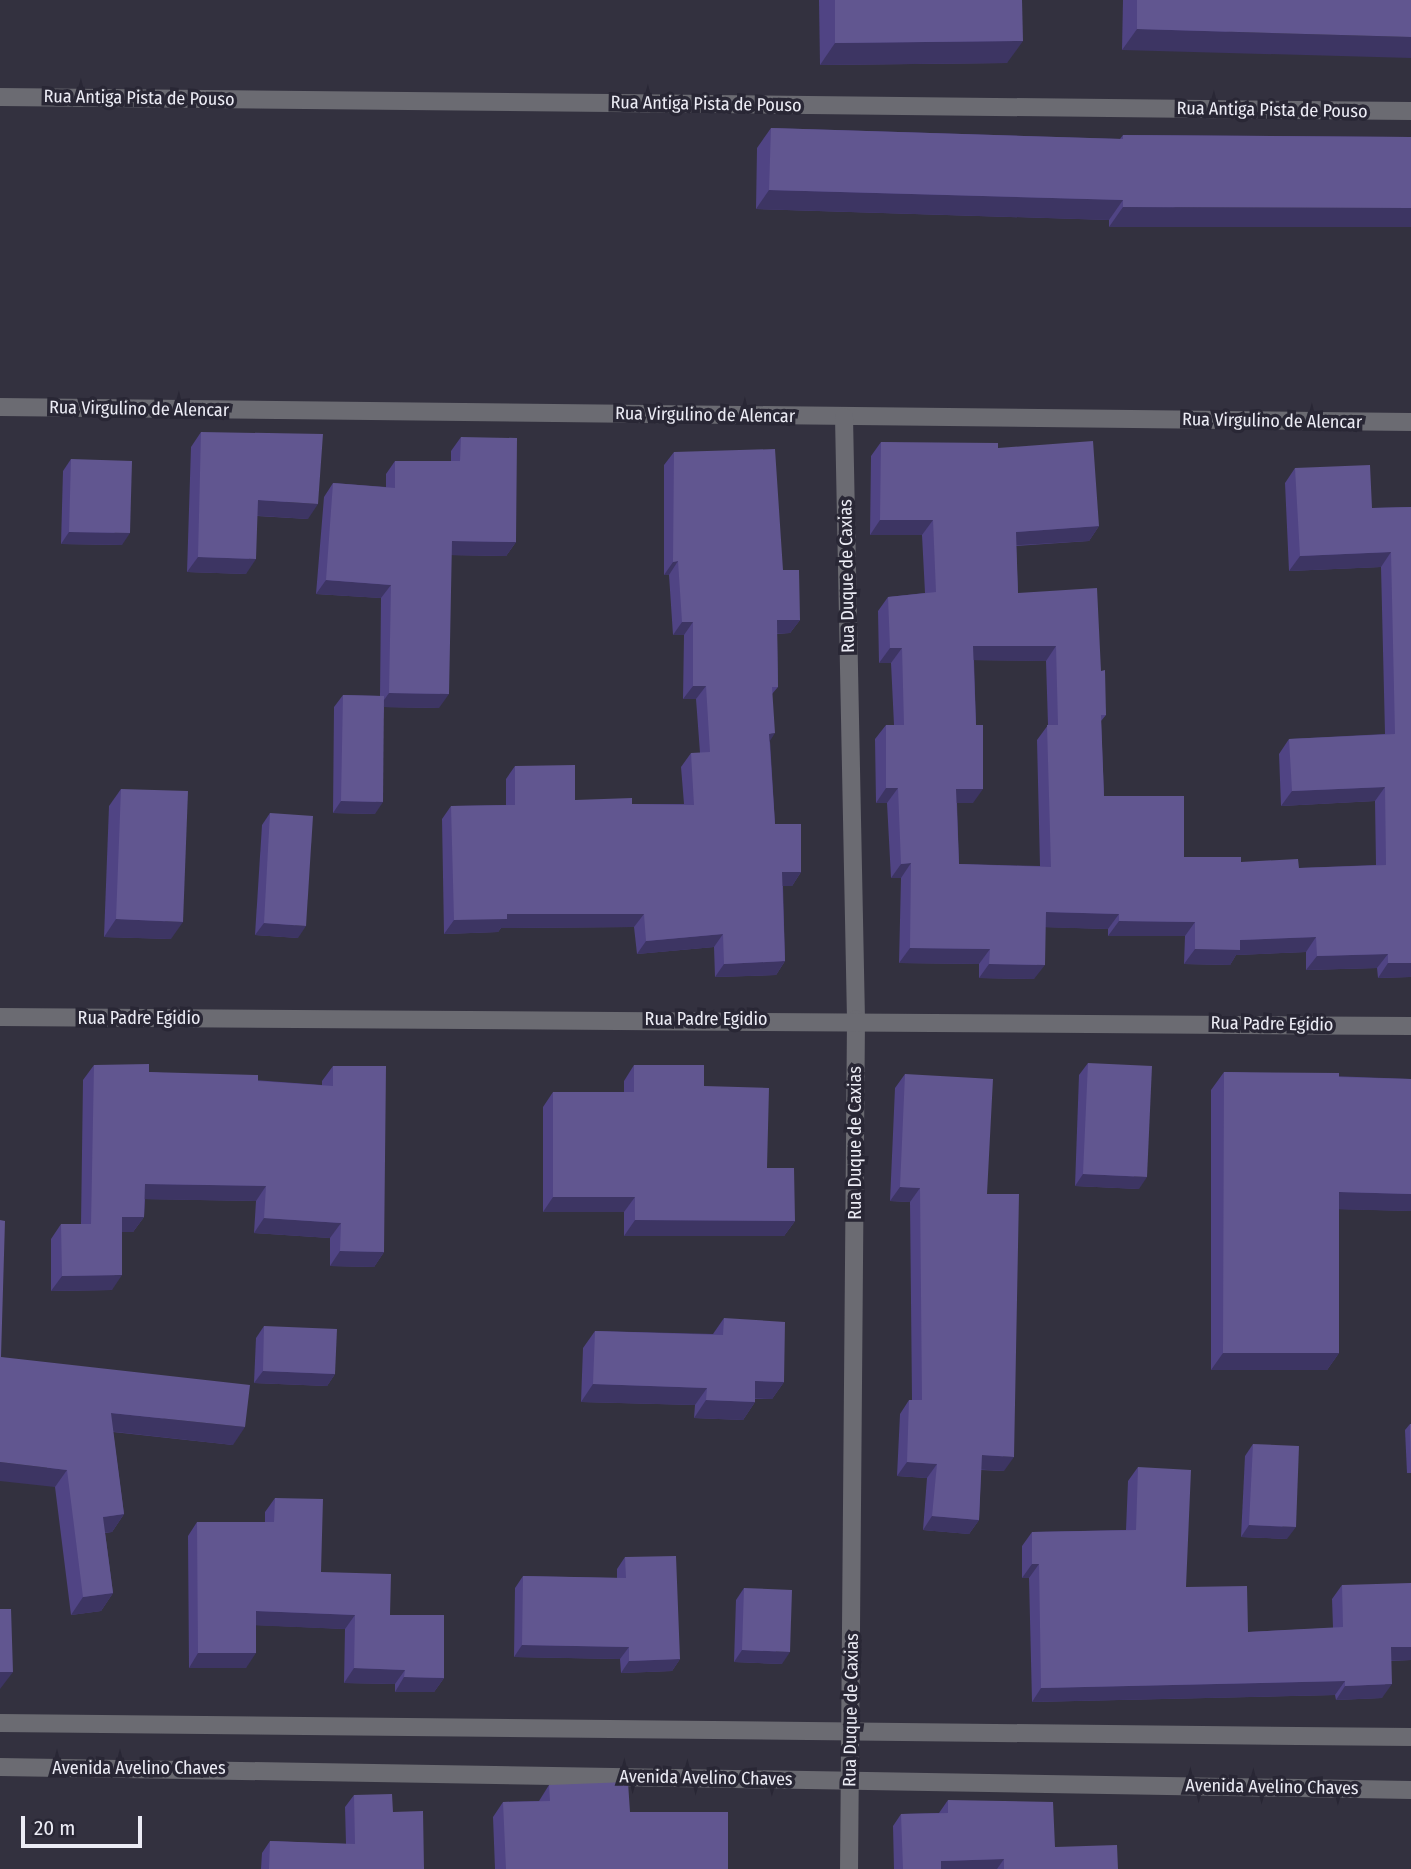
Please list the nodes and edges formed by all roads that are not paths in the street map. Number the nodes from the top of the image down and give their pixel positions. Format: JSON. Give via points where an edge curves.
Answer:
{"nodes":[{"id":1,"x":0,"y":97,"type":"edge"},
{"id":2,"x":1411,"y":111,"type":"edge"},
{"id":3,"x":0,"y":407,"type":"edge"},
{"id":4,"x":844,"y":417,"type":"junction"},
{"id":5,"x":1411,"y":422,"type":"edge"},
{"id":6,"x":0,"y":1017,"type":"edge"},
{"id":7,"x":856,"y":1019,"type":"junction"},
{"id":8,"x":1411,"y":1026,"type":"edge"},
{"id":9,"x":0,"y":1723,"type":"edge"},
{"id":10,"x":851,"y":1733,"type":"junction"},
{"id":11,"x":1411,"y":1737,"type":"edge"},
{"id":12,"x":0,"y":1767,"type":"edge"},
{"id":13,"x":851,"y":1781,"type":"junction"},
{"id":14,"x":1411,"y":1790,"type":"edge"},
{"id":15,"x":849,"y":1869,"type":"edge"}],
"edges":[{"from":1,"to":2,"type":"street","name":"Rua Antiga Pista de Pouso"},
{"from":3,"to":4,"type":"street","name":"Rua Virgulino de Alencar"},
{"from":4,"to":5,"type":"street","name":"Rua Virgulino de Alencar"},
{"from":4,"to":7,"type":"street","name":"Rua Duque de Caxias"},
{"from":6,"to":7,"type":"street","name":"Rua Padre Egidio"},
{"from":7,"to":8,"type":"street","name":"Rua Padre Egidio"},
{"from":7,"to":10,"type":"street","name":"Rua Duque de Caxias"},
{"from":9,"to":10,"type":"street"},
{"from":10,"to":11,"type":"street"},
{"from":10,"to":13,"type":"street","name":"Rua Duque de Caxias"},
{"from":12,"to":13,"type":"street","name":"Avenida Avelino Chaves"},
{"from":13,"to":14,"type":"street","name":"Avenida Avelino Chaves"},
{"from":13,"to":15,"type":"street","name":"Rua Duque de Caxias"}]}
